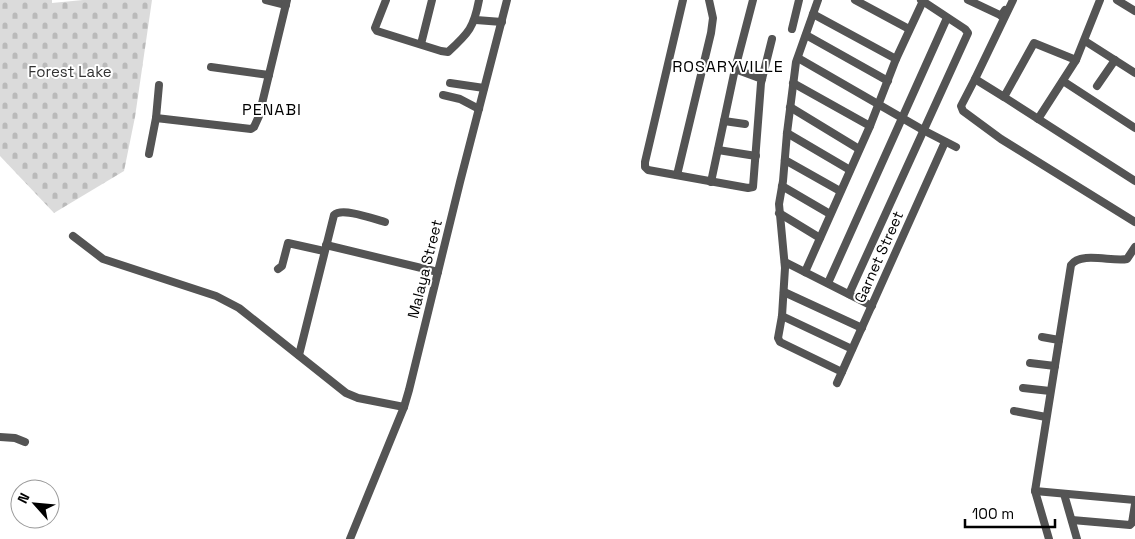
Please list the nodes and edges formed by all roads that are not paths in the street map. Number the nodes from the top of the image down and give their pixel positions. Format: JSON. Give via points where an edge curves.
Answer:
{"nodes":[{"id":1,"x":266,"y":0,"type":"edge"},
{"id":2,"x":386,"y":0,"type":"edge"},
{"id":3,"x":432,"y":0,"type":"edge"},
{"id":4,"x":480,"y":0,"type":"edge"},
{"id":5,"x":507,"y":0,"type":"edge"},
{"id":6,"x":683,"y":0,"type":"edge"},
{"id":7,"x":709,"y":0,"type":"edge"},
{"id":8,"x":753,"y":0,"type":"edge"},
{"id":9,"x":799,"y":0,"type":"edge"},
{"id":10,"x":818,"y":0,"type":"edge"},
{"id":11,"x":855,"y":0,"type":"edge"},
{"id":12,"x":968,"y":0,"type":"edge"},
{"id":13,"x":1100,"y":0,"type":"edge"},
{"id":14,"x":1117,"y":0,"type":"edge"},
{"id":15,"x":925,"y":1,"type":"edge"},
{"id":16,"x":287,"y":2,"type":"edge"},
{"id":17,"x":1011,"y":3,"type":"edge"},
{"id":18,"x":1135,"y":12,"type":"edge"},
{"id":19,"x":813,"y":14,"type":"junction"},
{"id":20,"x":947,"y":18,"type":"junction"},
{"id":21,"x":476,"y":20,"type":"junction"},
{"id":22,"x":502,"y":22,"type":"junction"},
{"id":23,"x":792,"y":29,"type":"dead end"},
{"id":24,"x":910,"y":29,"type":"junction"},
{"id":25,"x":806,"y":35,"type":"junction"},
{"id":26,"x":772,"y":39,"type":"dead end"},
{"id":27,"x":1085,"y":41,"type":"junction"},
{"id":28,"x":420,"y":44,"type":"junction"},
{"id":29,"x":798,"y":58,"type":"junction"},
{"id":30,"x":896,"y":59,"type":"junction"},
{"id":31,"x":1076,"y":60,"type":"junction"},
{"id":32,"x":1115,"y":60,"type":"junction"},
{"id":33,"x":211,"y":67,"type":"dead end"},
{"id":34,"x":735,"y":69,"type":"junction"},
{"id":35,"x":1135,"y":72,"type":"edge"},
{"id":36,"x":269,"y":75,"type":"junction"},
{"id":37,"x":762,"y":78,"type":"junction"},
{"id":38,"x":975,"y":79,"type":"junction"},
{"id":39,"x":888,"y":80,"type":"junction"},
{"id":40,"x":1063,"y":81,"type":"junction"},
{"id":41,"x":450,"y":82,"type":"dead end"},
{"id":42,"x":793,"y":83,"type":"junction"},
{"id":43,"x":159,"y":85,"type":"dead end"},
{"id":44,"x":1098,"y":86,"type":"dead end"},
{"id":45,"x":484,"y":88,"type":"junction"},
{"id":46,"x":443,"y":94,"type":"dead end"},
{"id":47,"x":1004,"y":96,"type":"junction"},
{"id":48,"x":878,"y":104,"type":"junction"},
{"id":49,"x":790,"y":107,"type":"junction"},
{"id":50,"x":479,"y":109,"type":"junction"},
{"id":51,"x":156,"y":118,"type":"junction"},
{"id":52,"x":902,"y":118,"type":"junction"},
{"id":53,"x":1038,"y":119,"type":"junction"},
{"id":54,"x":724,"y":121,"type":"junction"},
{"id":55,"x":745,"y":124,"type":"dead end"},
{"id":56,"x":870,"y":126,"type":"junction"},
{"id":57,"x":1135,"y":128,"type":"edge"},
{"id":58,"x":923,"y":130,"type":"junction"},
{"id":59,"x":787,"y":134,"type":"junction"},
{"id":60,"x":945,"y":142,"type":"junction"},
{"id":61,"x":956,"y":147,"type":"dead end"},
{"id":62,"x":859,"y":149,"type":"junction"},
{"id":63,"x":718,"y":150,"type":"junction"},
{"id":64,"x":149,"y":154,"type":"dead end"},
{"id":65,"x":756,"y":156,"type":"junction"},
{"id":66,"x":785,"y":160,"type":"junction"},
{"id":67,"x":850,"y":170,"type":"junction"},
{"id":68,"x":677,"y":175,"type":"junction"},
{"id":69,"x":1134,"y":178,"type":"edge"},
{"id":70,"x":712,"y":182,"type":"junction"},
{"id":71,"x":782,"y":186,"type":"junction"},
{"id":72,"x":840,"y":192,"type":"junction"},
{"id":73,"x":779,"y":212,"type":"junction"},
{"id":74,"x":830,"y":214,"type":"junction"},
{"id":75,"x":385,"y":222,"type":"dead end"},
{"id":76,"x":1135,"y":222,"type":"edge"},
{"id":77,"x":73,"y":236,"type":"dead end"},
{"id":78,"x":820,"y":238,"type":"junction"},
{"id":79,"x":1135,"y":247,"type":"edge"},
{"id":80,"x":325,"y":248,"type":"junction"},
{"id":81,"x":785,"y":262,"type":"junction"},
{"id":82,"x":278,"y":270,"type":"dead end"},
{"id":83,"x":438,"y":272,"type":"junction"},
{"id":84,"x":804,"y":272,"type":"junction"},
{"id":85,"x":828,"y":283,"type":"junction"},
{"id":86,"x":784,"y":292,"type":"junction"},
{"id":87,"x":849,"y":294,"type":"junction"},
{"id":88,"x":872,"y":306,"type":"junction"},
{"id":89,"x":782,"y":316,"type":"junction"},
{"id":90,"x":862,"y":328,"type":"junction"},
{"id":91,"x":1042,"y":337,"type":"dead end"},
{"id":92,"x":1059,"y":340,"type":"junction"},
{"id":93,"x":852,"y":349,"type":"junction"},
{"id":94,"x":299,"y":355,"type":"junction"},
{"id":95,"x":1030,"y":363,"type":"dead end"},
{"id":96,"x":1055,"y":366,"type":"junction"},
{"id":97,"x":842,"y":372,"type":"junction"},
{"id":98,"x":838,"y":383,"type":"dead end"},
{"id":99,"x":1023,"y":388,"type":"dead end"},
{"id":100,"x":1050,"y":391,"type":"junction"},
{"id":101,"x":404,"y":407,"type":"junction"},
{"id":102,"x":1014,"y":411,"type":"dead end"},
{"id":103,"x":1046,"y":417,"type":"junction"},
{"id":104,"x":0,"y":437,"type":"edge"},
{"id":105,"x":25,"y":442,"type":"dead end"},
{"id":106,"x":1035,"y":490,"type":"junction"},
{"id":107,"x":1064,"y":494,"type":"junction"},
{"id":108,"x":1135,"y":500,"type":"edge"},
{"id":109,"x":1135,"y":504,"type":"edge"},
{"id":110,"x":1072,"y":520,"type":"junction"},
{"id":111,"x":350,"y":539,"type":"edge"},
{"id":112,"x":1049,"y":539,"type":"edge"},
{"id":113,"x":1077,"y":539,"type":"edge"}],
"edges":[{"from":1,"to":16,"type":"street"},
{"from":2,"to":28,"type":"street","via":[[377,31]]},
{"from":3,"to":28,"type":"street"},
{"from":4,"to":21,"type":"street"},
{"from":5,"to":22,"type":"street","name":"Malaya Street"},
{"from":6,"to":68,"type":"street","via":[[645,162],[648,170]]},
{"from":7,"to":68,"type":"street","via":[[713,18],[711,33]]},
{"from":8,"to":34,"type":"street"},
{"from":9,"to":23,"type":"street"},
{"from":10,"to":19,"type":"street"},
{"from":11,"to":24,"type":"street"},
{"from":12,"to":17,"type":"street","via":[[1000,15]]},
{"from":13,"to":27,"type":"street"},
{"from":14,"to":18,"type":"street"},
{"from":15,"to":20,"type":"street"},
{"from":15,"to":24,"type":"street"},
{"from":16,"to":36,"type":"street"},
{"from":17,"to":38,"type":"street"},
{"from":19,"to":25,"type":"street"},
{"from":19,"to":30,"type":"street"},
{"from":20,"to":52,"type":"street"},
{"from":20,"to":58,"type":"street","via":[[968,33]]},
{"from":21,"to":22,"type":"street"},
{"from":21,"to":28,"type":"street","via":[[448,52]]},
{"from":22,"to":45,"type":"street","name":"Malaya Street"},
{"from":24,"to":30,"type":"street"},
{"from":25,"to":29,"type":"street"},
{"from":25,"to":39,"type":"street"},
{"from":26,"to":37,"type":"street"},
{"from":27,"to":31,"type":"street"},
{"from":27,"to":32,"type":"street"},
{"from":29,"to":42,"type":"street"},
{"from":29,"to":48,"type":"street"},
{"from":30,"to":39,"type":"street"},
{"from":31,"to":40,"type":"street"},
{"from":31,"to":47,"type":"street","via":[[1034,43]]},
{"from":32,"to":35,"type":"street"},
{"from":32,"to":44,"type":"street"},
{"from":33,"to":36,"type":"street"},
{"from":34,"to":37,"type":"street"},
{"from":34,"to":54,"type":"street"},
{"from":36,"to":51,"type":"street","via":[[259,116],[252,129]]},
{"from":37,"to":65,"type":"street"},
{"from":38,"to":47,"type":"street"},
{"from":38,"to":76,"type":"street","via":[[961,106],[963,110],[1001,139]]},
{"from":39,"to":48,"type":"street"},
{"from":40,"to":53,"type":"street"},
{"from":40,"to":57,"type":"street"},
{"from":41,"to":45,"type":"street"},
{"from":42,"to":49,"type":"street"},
{"from":42,"to":56,"type":"street"},
{"from":43,"to":51,"type":"street"},
{"from":45,"to":50,"type":"street","name":"Malaya Street"},
{"from":46,"to":50,"type":"street"},
{"from":47,"to":53,"type":"street"},
{"from":48,"to":52,"type":"street"},
{"from":48,"to":56,"type":"street"},
{"from":49,"to":59,"type":"street"},
{"from":49,"to":62,"type":"street"},
{"from":50,"to":83,"type":"street","name":"Malaya Street"},
{"from":51,"to":64,"type":"street"},
{"from":52,"to":58,"type":"street"},
{"from":52,"to":85,"type":"street"},
{"from":53,"to":69,"type":"street"},
{"from":54,"to":55,"type":"street"},
{"from":54,"to":63,"type":"street"},
{"from":56,"to":62,"type":"street"},
{"from":58,"to":60,"type":"street"},
{"from":58,"to":87,"type":"street"},
{"from":59,"to":66,"type":"street"},
{"from":59,"to":67,"type":"street"},
{"from":60,"to":61,"type":"street"},
{"from":60,"to":88,"type":"street","name":"Garnet Street"},
{"from":62,"to":67,"type":"street"},
{"from":63,"to":65,"type":"street"},
{"from":63,"to":70,"type":"street"},
{"from":65,"to":70,"type":"street","via":[[751,188]]},
{"from":66,"to":71,"type":"street"},
{"from":66,"to":72,"type":"street"},
{"from":67,"to":72,"type":"street"},
{"from":68,"to":70,"type":"street"},
{"from":71,"to":73,"type":"street"},
{"from":71,"to":74,"type":"street"},
{"from":72,"to":74,"type":"street"},
{"from":73,"to":78,"type":"street"},
{"from":73,"to":81,"type":"street"},
{"from":74,"to":78,"type":"street"},
{"from":75,"to":80,"type":"street","via":[[344,211],[336,212]]},
{"from":77,"to":94,"type":"street","via":[[103,258],[216,296],[239,308]]},
{"from":78,"to":84,"type":"street"},
{"from":79,"to":92,"type":"street","via":[[1123,260],[1081,258],[1074,261]]},
{"from":80,"to":82,"type":"street","via":[[288,243]]},
{"from":80,"to":83,"type":"street"},
{"from":80,"to":94,"type":"street"},
{"from":81,"to":84,"type":"street"},
{"from":81,"to":86,"type":"street"},
{"from":83,"to":101,"type":"street","name":"Malaya Street"},
{"from":84,"to":85,"type":"street"},
{"from":85,"to":87,"type":"street"},
{"from":86,"to":89,"type":"street"},
{"from":86,"to":90,"type":"street"},
{"from":87,"to":88,"type":"street"},
{"from":88,"to":90,"type":"street","name":"Garnet Street"},
{"from":89,"to":93,"type":"street"},
{"from":89,"to":97,"type":"street","via":[[779,341]]},
{"from":90,"to":93,"type":"street","name":"Garnet Street"},
{"from":91,"to":92,"type":"street"},
{"from":92,"to":96,"type":"street"},
{"from":93,"to":97,"type":"street","name":"Garnet Street"},
{"from":94,"to":101,"type":"street","via":[[346,393]]},
{"from":95,"to":96,"type":"street"},
{"from":96,"to":100,"type":"street"},
{"from":97,"to":98,"type":"street","name":"Garnet Street"},
{"from":99,"to":100,"type":"street"},
{"from":100,"to":103,"type":"street"},
{"from":101,"to":111,"type":"street","name":"Malaya Street"},
{"from":102,"to":103,"type":"street"},
{"from":103,"to":106,"type":"street"},
{"from":104,"to":105,"type":"street"},
{"from":106,"to":107,"type":"street"},
{"from":106,"to":112,"type":"street"},
{"from":107,"to":108,"type":"street"},
{"from":107,"to":110,"type":"street"},
{"from":109,"to":110,"type":"street","via":[[1130,525]]},
{"from":110,"to":113,"type":"street"}]}
